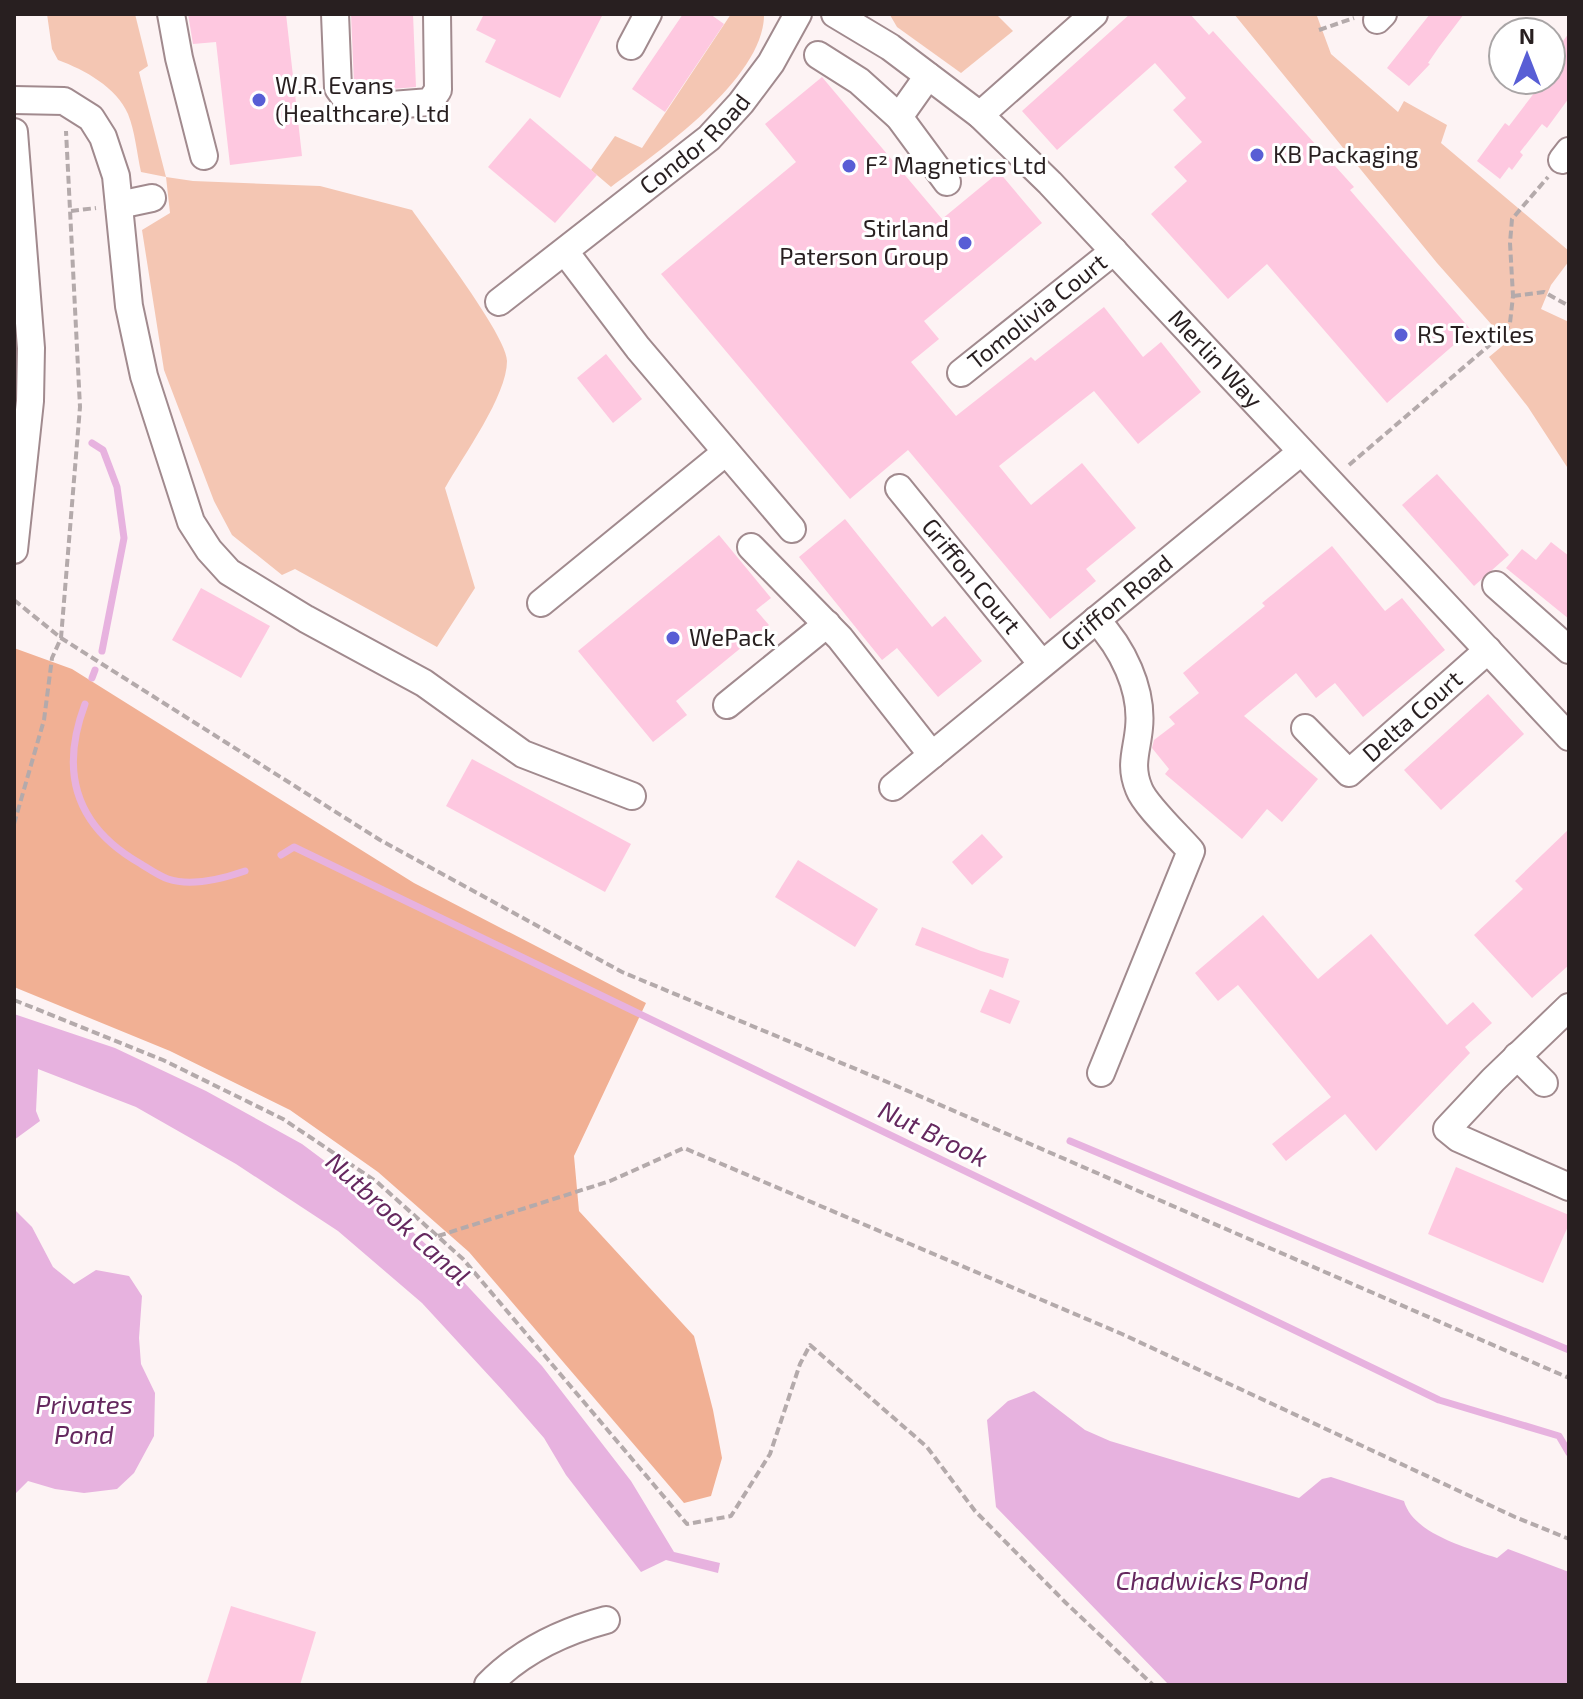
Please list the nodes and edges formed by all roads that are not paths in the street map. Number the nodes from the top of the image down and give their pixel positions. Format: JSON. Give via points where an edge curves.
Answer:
{"nodes":[{"id":1,"x":171,"y":14,"type":"edge"},
{"id":2,"x":335,"y":14,"type":"edge"},
{"id":3,"x":437,"y":14,"type":"edge"},
{"id":4,"x":648,"y":14,"type":"edge"},
{"id":5,"x":798,"y":14,"type":"edge"},
{"id":6,"x":1094,"y":14,"type":"edge"},
{"id":7,"x":842,"y":16,"type":"edge"},
{"id":8,"x":631,"y":46,"type":"dead end"},
{"id":9,"x":818,"y":55,"type":"dead end"},
{"id":10,"x":928,"y":76,"type":"junction"},
{"id":11,"x":14,"y":100,"type":"edge"},
{"id":12,"x":980,"y":115,"type":"junction"},
{"id":13,"x":899,"y":117,"type":"junction"},
{"id":14,"x":14,"y":132,"type":"edge"},
{"id":15,"x":204,"y":156,"type":"dead end"},
{"id":16,"x":947,"y":182,"type":"dead end"},
{"id":17,"x":152,"y":198,"type":"dead end"},
{"id":18,"x":119,"y":205,"type":"junction"},
{"id":19,"x":1114,"y":251,"type":"junction"},
{"id":20,"x":566,"y":253,"type":"junction"},
{"id":21,"x":499,"y":302,"type":"dead end"},
{"id":22,"x":961,"y":373,"type":"dead end"},
{"id":23,"x":726,"y":452,"type":"junction"},
{"id":24,"x":1301,"y":452,"type":"junction"},
{"id":25,"x":899,"y":488,"type":"dead end"},
{"id":26,"x":792,"y":529,"type":"dead end"},
{"id":27,"x":16,"y":540,"type":"edge"},
{"id":28,"x":751,"y":547,"type":"dead end"},
{"id":29,"x":1496,"y":585,"type":"dead end"},
{"id":30,"x":541,"y":603,"type":"dead end"},
{"id":31,"x":1096,"y":620,"type":"junction"},
{"id":32,"x":827,"y":624,"type":"junction"},
{"id":33,"x":1488,"y":650,"type":"junction"},
{"id":34,"x":1569,"y":650,"type":"edge"},
{"id":35,"x":1042,"y":664,"type":"junction"},
{"id":36,"x":727,"y":705,"type":"dead end"},
{"id":37,"x":1305,"y":728,"type":"dead end"},
{"id":38,"x":1569,"y":737,"type":"edge"},
{"id":39,"x":932,"y":755,"type":"junction"},
{"id":40,"x":893,"y":787,"type":"dead end"},
{"id":41,"x":632,"y":796,"type":"dead end"},
{"id":42,"x":1569,"y":1007,"type":"edge"},
{"id":43,"x":1517,"y":1056,"type":"junction"},
{"id":44,"x":1101,"y":1073,"type":"dead end"},
{"id":45,"x":1544,"y":1083,"type":"dead end"},
{"id":46,"x":1569,"y":1187,"type":"edge"},
{"id":47,"x":606,"y":1620,"type":"dead end"},
{"id":48,"x":488,"y":1685,"type":"edge"}],
"edges":[{"from":1,"to":15,"type":"street"},
{"from":2,"to":3,"type":"street","via":[[338,88],[348,102],[366,107],[430,102],[438,90]]},
{"from":4,"to":8,"type":"street"},
{"from":5,"to":20,"type":"street","name":"Condor Road","via":[[771,63],[709,138]]},
{"from":6,"to":12,"type":"street"},
{"from":7,"to":10,"type":"street","name":"Merlin Way"},
{"from":9,"to":13,"type":"street","via":[[859,81]]},
{"from":10,"to":12,"type":"street","name":"Merlin Way"},
{"from":10,"to":13,"type":"street"},
{"from":11,"to":18,"type":"street","via":[[64,101],[91,118],[116,176]]},
{"from":12,"to":19,"type":"street","name":"Merlin Way"},
{"from":13,"to":16,"type":"street"},
{"from":14,"to":27,"type":"street","via":[[30,321],[30,401]]},
{"from":17,"to":18,"type":"street"},
{"from":18,"to":41,"type":"street","via":[[129,306],[144,376],[191,522],[209,550],[229,572],[424,683],[523,754]]},
{"from":19,"to":22,"type":"street","name":"Tomolivia Court"},
{"from":19,"to":24,"type":"street","name":"Merlin Way"},
{"from":20,"to":21,"type":"street","name":"Condor Road"},
{"from":20,"to":23,"type":"street"},
{"from":23,"to":26,"type":"street"},
{"from":23,"to":30,"type":"street"},
{"from":24,"to":31,"type":"street","name":"Griffon Road"},
{"from":24,"to":33,"type":"street","name":"Merlin Way"},
{"from":25,"to":35,"type":"street","name":"Griffon Court"},
{"from":28,"to":32,"type":"street"},
{"from":29,"to":34,"type":"street"},
{"from":31,"to":35,"type":"street","name":"Griffon Road"},
{"from":31,"to":44,"type":"street","via":[[1110,634],[1137,690],[1139,725],[1132,764],[1139,792],[1191,851]]},
{"from":32,"to":36,"type":"street"},
{"from":32,"to":39,"type":"street"},
{"from":33,"to":37,"type":"street","name":"Delta Court","via":[[1349,773]]},
{"from":33,"to":38,"type":"street","name":"Merlin Way"},
{"from":35,"to":39,"type":"street","name":"Griffon Road"},
{"from":39,"to":40,"type":"street","name":"Griffon Road"},
{"from":42,"to":43,"type":"street"},
{"from":43,"to":45,"type":"street"},
{"from":43,"to":46,"type":"street","via":[[1447,1129]]},
{"from":47,"to":48,"type":"street","via":[[540,1644]]}]}
